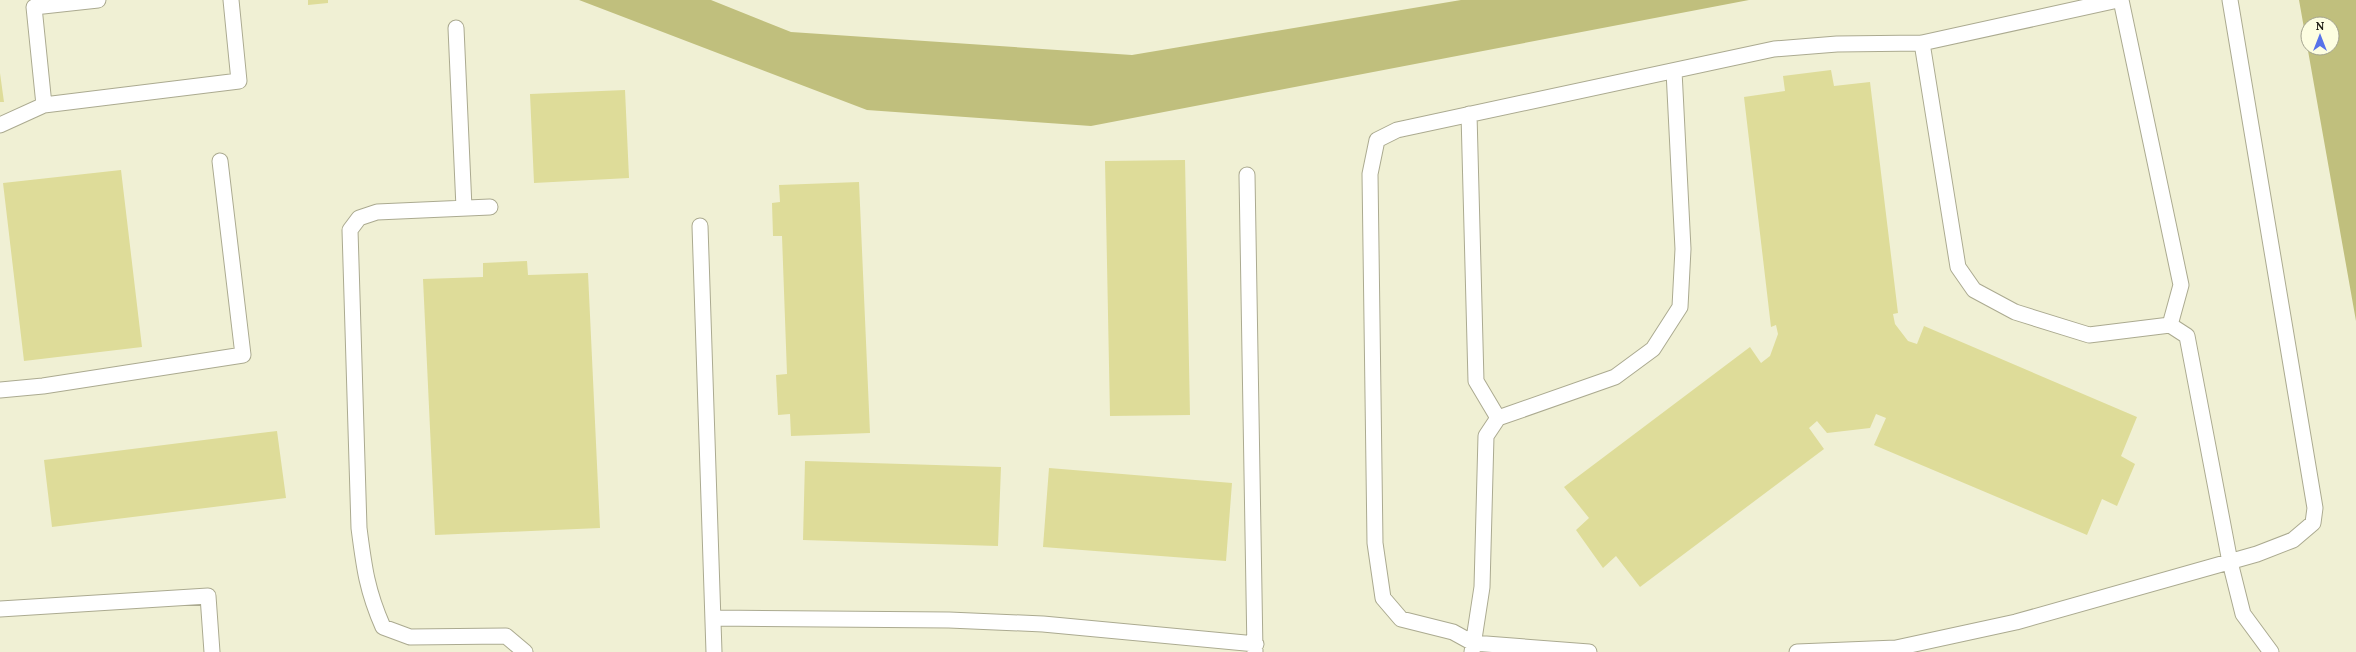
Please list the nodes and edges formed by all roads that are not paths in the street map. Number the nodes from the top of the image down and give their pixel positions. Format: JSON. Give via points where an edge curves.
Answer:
{"nodes":[{"id":1,"x":98,"y":0,"type":"edge"},
{"id":2,"x":231,"y":0,"type":"edge"},
{"id":3,"x":2119,"y":0,"type":"edge"},
{"id":4,"x":2230,"y":0,"type":"edge"},
{"id":5,"x":456,"y":28,"type":"dead end"},
{"id":6,"x":1922,"y":43,"type":"junction"},
{"id":7,"x":1674,"y":70,"type":"junction"},
{"id":8,"x":44,"y":105,"type":"junction"},
{"id":9,"x":1469,"y":114,"type":"junction"},
{"id":10,"x":0,"y":125,"type":"edge"},
{"id":11,"x":220,"y":161,"type":"dead end"},
{"id":12,"x":1247,"y":175,"type":"dead end"},
{"id":13,"x":490,"y":207,"type":"dead end"},
{"id":14,"x":464,"y":208,"type":"junction"},
{"id":15,"x":700,"y":226,"type":"dead end"},
{"id":16,"x":2170,"y":326,"type":"junction"},
{"id":17,"x":0,"y":390,"type":"edge"},
{"id":18,"x":1498,"y":418,"type":"junction"},
{"id":19,"x":2230,"y":562,"type":"junction"},
{"id":20,"x":0,"y":609,"type":"edge"},
{"id":21,"x":713,"y":618,"type":"junction"},
{"id":22,"x":1255,"y":648,"type":"edge"},
{"id":23,"x":1472,"y":648,"type":"edge"},
{"id":24,"x":212,"y":652,"type":"edge"},
{"id":25,"x":525,"y":652,"type":"edge"},
{"id":26,"x":714,"y":652,"type":"edge"},
{"id":27,"x":1589,"y":652,"type":"edge"},
{"id":28,"x":1797,"y":652,"type":"edge"},
{"id":29,"x":2271,"y":652,"type":"edge"}],
"edges":[{"from":1,"to":8,"type":"lane","via":[[34,7]]},
{"from":2,"to":8,"type":"lane","via":[[239,81]]},
{"from":3,"to":6,"type":"lane"},
{"from":3,"to":16,"type":"lane","via":[[2181,285]]},
{"from":4,"to":19,"type":"lane","via":[[2315,508],[2313,523],[2293,540]]},
{"from":5,"to":14,"type":"lane"},
{"from":6,"to":7,"type":"lane","via":[[1837,44],[1774,49]]},
{"from":6,"to":16,"type":"lane","via":[[1958,267],[1974,290],[2016,312],[2089,335]]},
{"from":7,"to":9,"type":"lane"},
{"from":7,"to":18,"type":"lane","via":[[1683,249],[1680,307],[1653,349],[1615,377]]},
{"from":8,"to":10,"type":"lane"},
{"from":9,"to":18,"type":"lane","via":[[1476,381]]},
{"from":9,"to":23,"type":"lane","via":[[1397,130],[1377,140],[1370,174],[1375,543],[1383,598],[1401,619],[1453,632]]},
{"from":11,"to":17,"type":"lane","via":[[243,355],[51,385]]},
{"from":12,"to":22,"type":"lane"},
{"from":13,"to":14,"type":"lane"},
{"from":14,"to":25,"type":"lane","via":[[378,212],[359,218],[350,230],[359,520],[364,575],[384,627],[410,637],[506,636]]},
{"from":15,"to":21,"type":"lane"},
{"from":16,"to":19,"type":"lane","via":[[2187,336]]},
{"from":18,"to":23,"type":"lane","via":[[1486,436],[1482,587]]},
{"from":19,"to":28,"type":"lane","via":[[2016,622],[1896,648]]},
{"from":19,"to":29,"type":"lane","via":[[2243,614]]},
{"from":20,"to":24,"type":"lane","via":[[208,596]]},
{"from":21,"to":22,"type":"lane","via":[[949,620],[1043,624]]},
{"from":21,"to":26,"type":"lane"},
{"from":23,"to":27,"type":"lane"}]}
